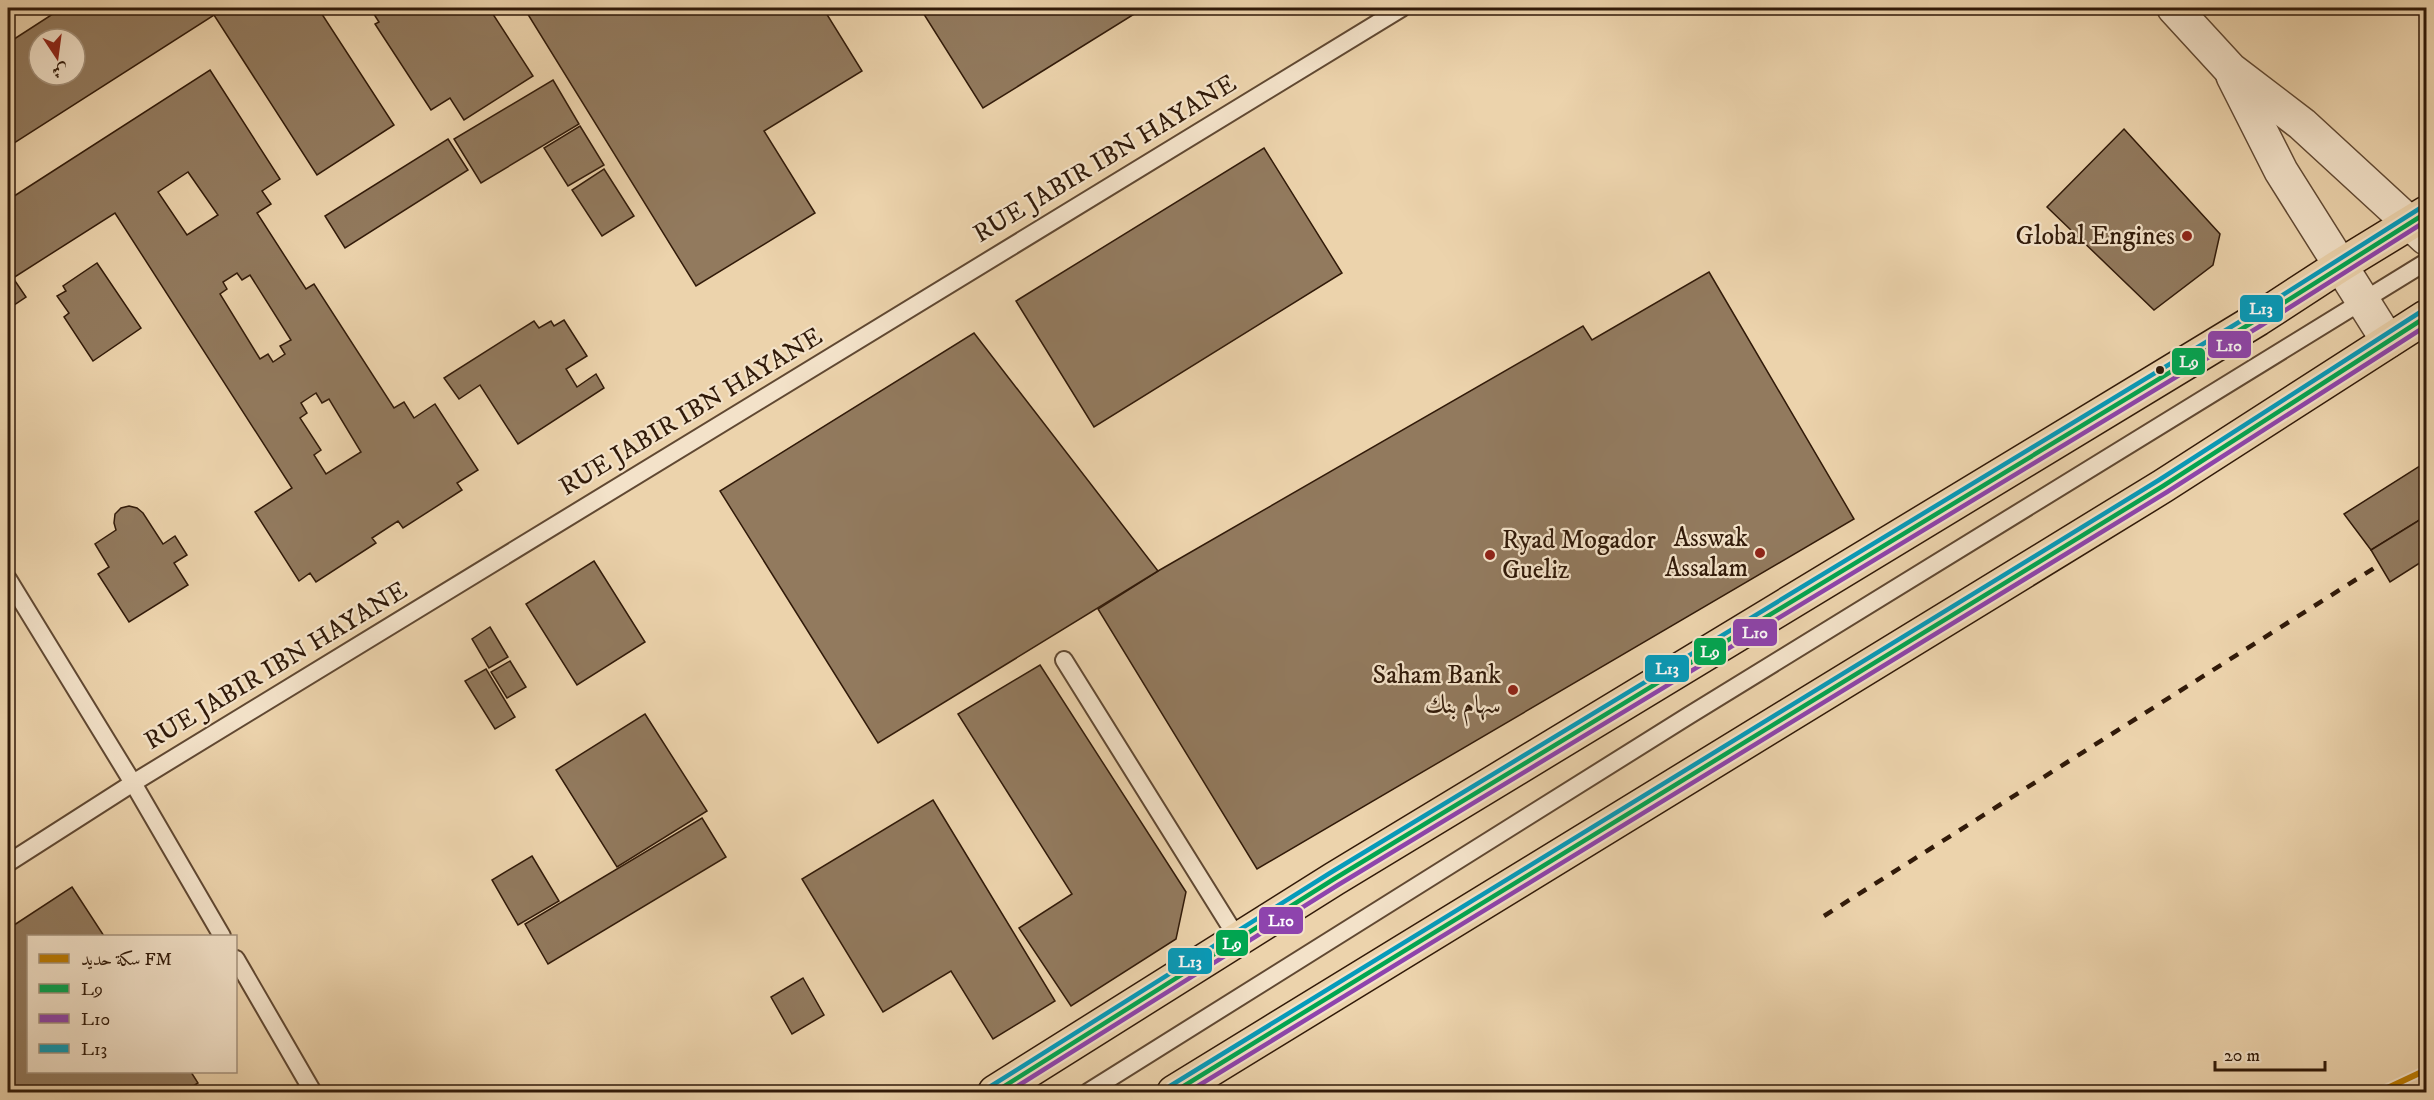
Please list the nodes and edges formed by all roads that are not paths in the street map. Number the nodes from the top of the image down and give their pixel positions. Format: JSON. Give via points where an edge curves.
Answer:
{"nodes":[{"id":1,"x":1402,"y":8,"type":"edge"},
{"id":2,"x":2174,"y":8,"type":"edge"},
{"id":3,"x":2230,"y":69,"type":"junction"},
{"id":4,"x":2422,"y":224,"type":"edge"},
{"id":5,"x":2427,"y":262,"type":"edge"},
{"id":6,"x":2341,"y":265,"type":"junction"},
{"id":7,"x":2363,"y":300,"type":"junction"},
{"id":8,"x":2427,"y":317,"type":"edge"},
{"id":9,"x":2388,"y":340,"type":"junction"},
{"id":10,"x":8,"y":579,"type":"edge"},
{"id":11,"x":1064,"y":660,"type":"dead end"},
{"id":12,"x":133,"y":783,"type":"junction"},
{"id":13,"x":8,"y":863,"type":"edge"},
{"id":14,"x":221,"y":935,"type":"edge"},
{"id":15,"x":1238,"y":939,"type":"junction"},
{"id":16,"x":237,"y":961,"type":"edge"},
{"id":17,"x":313,"y":1092,"type":"edge"},
{"id":18,"x":995,"y":1092,"type":"edge"},
{"id":19,"x":1088,"y":1092,"type":"edge"},
{"id":20,"x":1174,"y":1092,"type":"edge"}],
"edges":[{"from":1,"to":12,"type":"lane","name":"RUE JABIR IBN HAYANE"},
{"from":2,"to":3,"type":"street"},
{"from":3,"to":4,"type":"street"},
{"from":3,"to":6,"type":"street","via":[[2281,171]]},
{"from":4,"to":6,"type":"main road"},
{"from":5,"to":7,"type":"lane"},
{"from":6,"to":7,"type":"street"},
{"from":6,"to":15,"type":"main road"},
{"from":7,"to":9,"type":"street"},
{"from":7,"to":19,"type":"lane"},
{"from":8,"to":9,"type":"main road"},
{"from":9,"to":20,"type":"main road","via":[[2163,486]]},
{"from":10,"to":12,"type":"lane"},
{"from":11,"to":15,"type":"lane"},
{"from":12,"to":13,"type":"lane","name":"RUE JABIR IBN HAYANE"},
{"from":12,"to":14,"type":"lane"},
{"from":15,"to":18,"type":"main road"},
{"from":16,"to":17,"type":"lane"}]}
